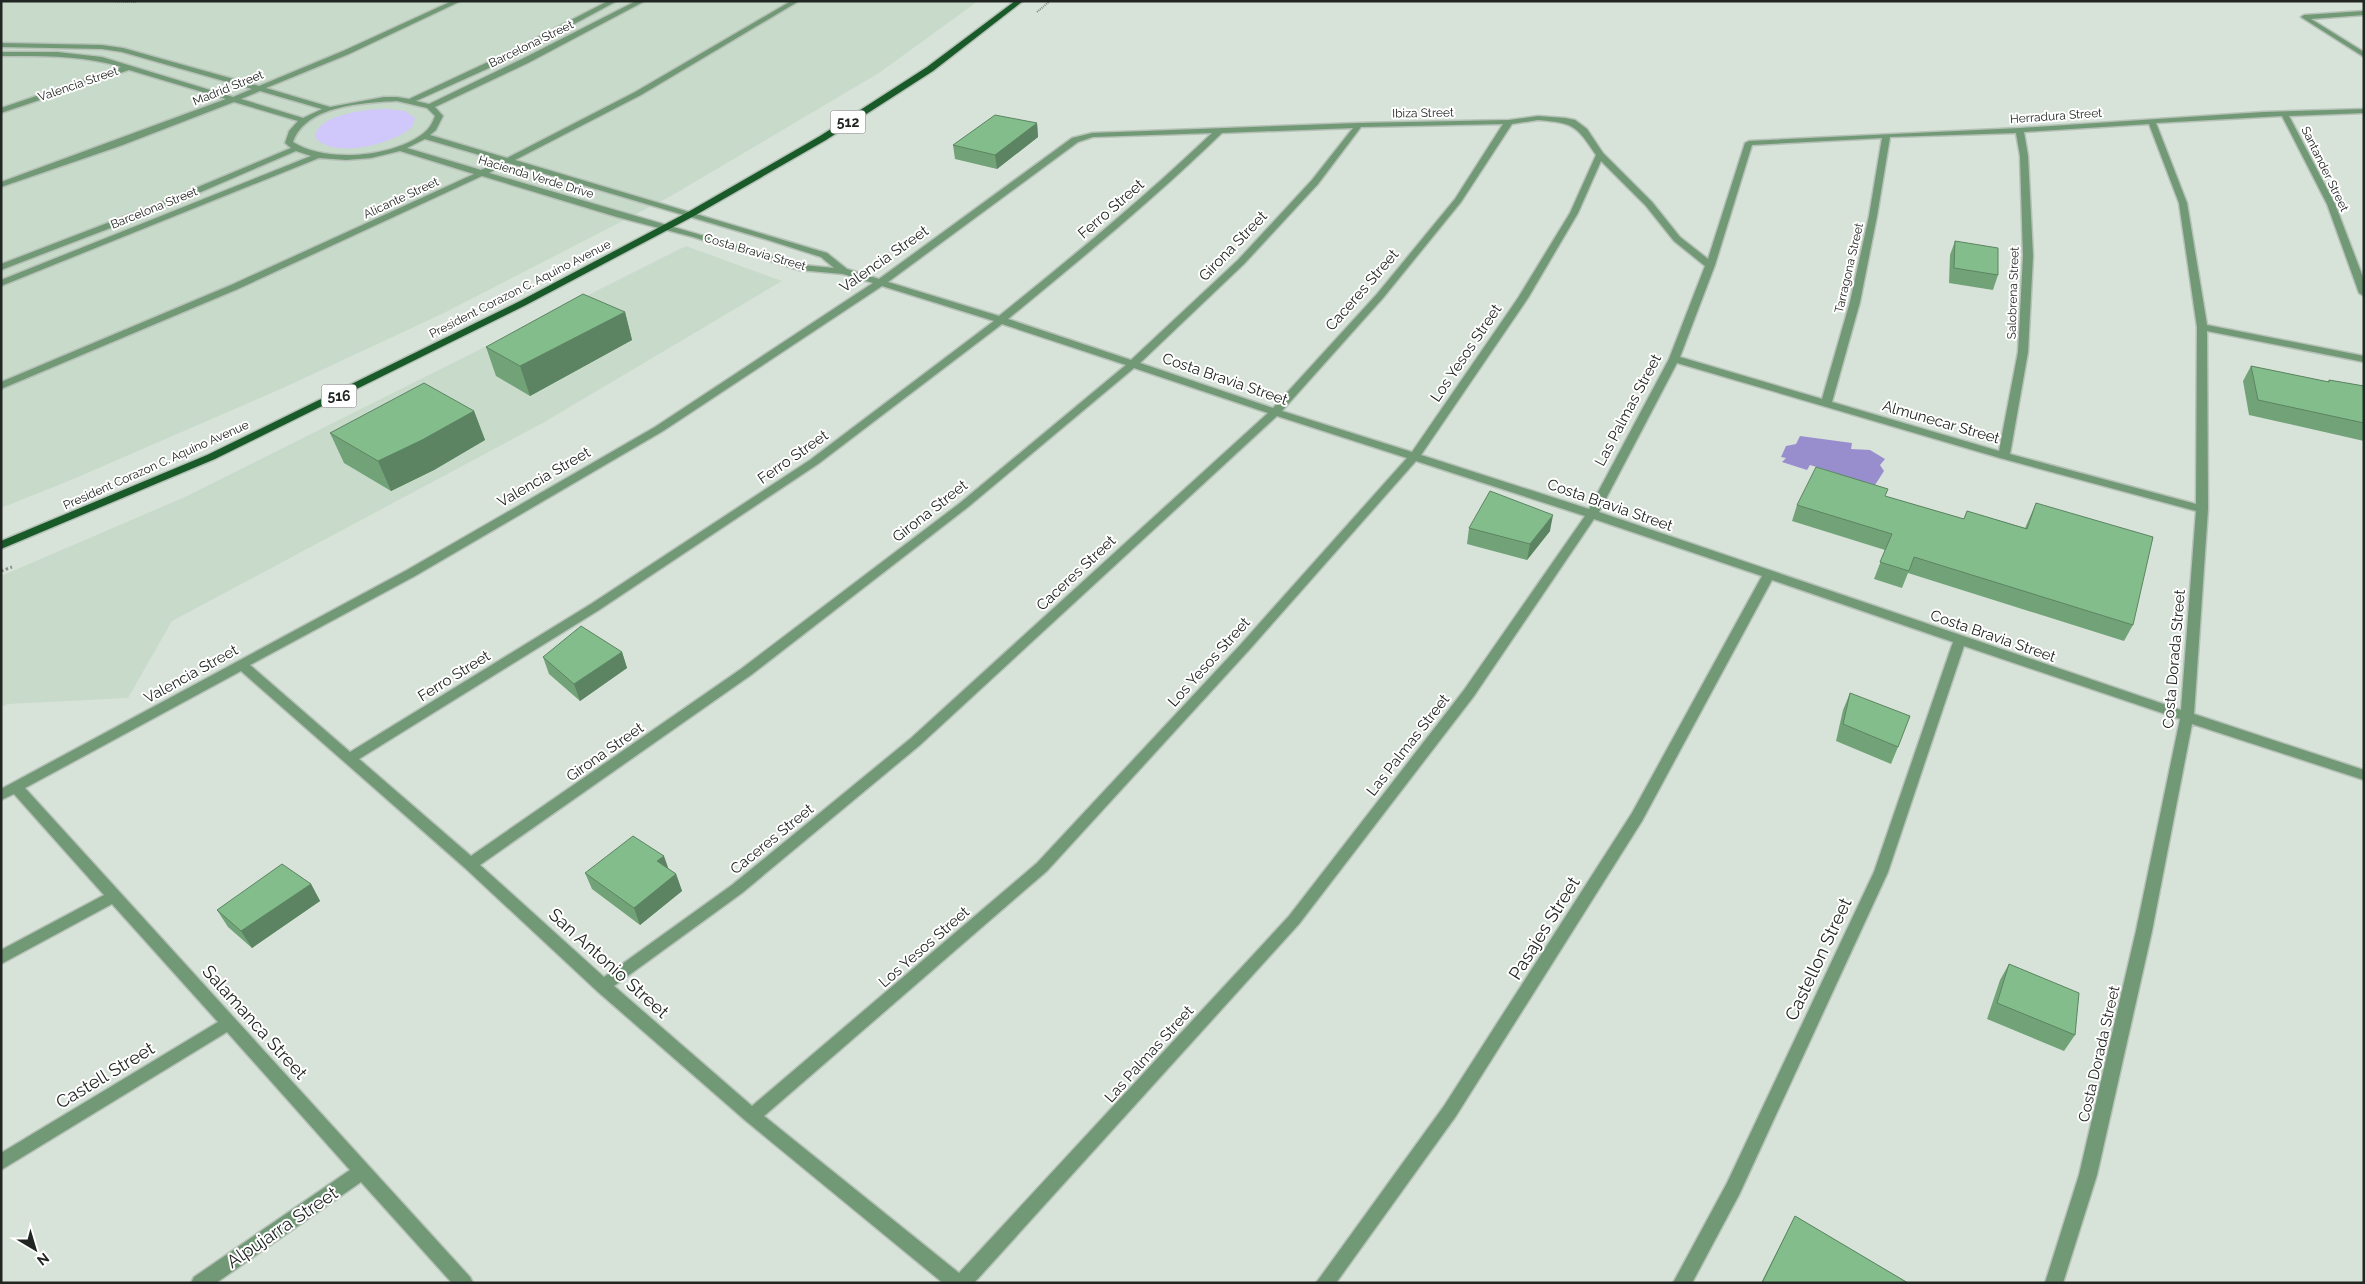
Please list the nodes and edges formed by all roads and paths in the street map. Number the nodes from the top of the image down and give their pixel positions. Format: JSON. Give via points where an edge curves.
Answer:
{"nodes":[{"id":1,"x":99,"y":1,"type":"edge"},
{"id":2,"x":458,"y":1,"type":"edge"},
{"id":3,"x":614,"y":1,"type":"edge"},
{"id":4,"x":642,"y":1,"type":"edge"},
{"id":5,"x":796,"y":1,"type":"edge"},
{"id":6,"x":1020,"y":1,"type":"edge"},
{"id":7,"x":138,"y":2,"type":"edge"},
{"id":8,"x":2364,"y":13,"type":"edge"},
{"id":9,"x":1,"y":45,"type":"edge"},
{"id":10,"x":1,"y":54,"type":"edge"},
{"id":11,"x":142,"y":54,"type":"junction"},
{"id":12,"x":2364,"y":55,"type":"edge"},
{"id":13,"x":155,"y":58,"type":"junction"},
{"id":14,"x":115,"y":63,"type":"junction"},
{"id":15,"x":128,"y":67,"type":"junction"},
{"id":16,"x":259,"y":88,"type":"junction"},
{"id":17,"x":233,"y":98,"type":"junction"},
{"id":18,"x":412,"y":100,"type":"junction"},
{"id":19,"x":1,"y":102,"type":"edge"},
{"id":20,"x":430,"y":106,"type":"junction"},
{"id":21,"x":330,"y":109,"type":"junction"},
{"id":22,"x":1,"y":111,"type":"edge"},
{"id":23,"x":2364,"y":111,"type":"edge"},
{"id":24,"x":2284,"y":113,"type":"junction"},
{"id":25,"x":2151,"y":120,"type":"junction"},
{"id":26,"x":304,"y":121,"type":"junction"},
{"id":27,"x":1509,"y":122,"type":"junction"},
{"id":28,"x":1359,"y":125,"type":"junction"},
{"id":29,"x":1218,"y":130,"type":"junction"},
{"id":30,"x":2020,"y":130,"type":"junction"},
{"id":31,"x":1886,"y":135,"type":"junction"},
{"id":32,"x":425,"y":136,"type":"junction"},
{"id":33,"x":1075,"y":140,"type":"joint"},
{"id":34,"x":1749,"y":143,"type":"joint"},
{"id":35,"x":398,"y":148,"type":"junction"},
{"id":36,"x":295,"y":149,"type":"junction"},
{"id":37,"x":1600,"y":154,"type":"junction"},
{"id":38,"x":316,"y":157,"type":"junction"},
{"id":39,"x":508,"y":160,"type":"junction"},
{"id":40,"x":482,"y":174,"type":"junction"},
{"id":41,"x":1,"y":185,"type":"edge"},
{"id":42,"x":692,"y":214,"type":"junction"},
{"id":43,"x":667,"y":226,"type":"junction"},
{"id":44,"x":1710,"y":265,"type":"junction"},
{"id":45,"x":1,"y":267,"type":"edge"},
{"id":46,"x":844,"y":271,"type":"junction"},
{"id":47,"x":1,"y":282,"type":"edge"},
{"id":48,"x":880,"y":283,"type":"junction"},
{"id":49,"x":2364,"y":293,"type":"edge"},
{"id":50,"x":1001,"y":320,"type":"junction"},
{"id":51,"x":2202,"y":327,"type":"junction"},
{"id":52,"x":2364,"y":358,"type":"edge"},
{"id":53,"x":1674,"y":359,"type":"junction"},
{"id":54,"x":1133,"y":364,"type":"junction"},
{"id":55,"x":1,"y":386,"type":"edge"},
{"id":56,"x":1826,"y":404,"type":"junction"},
{"id":57,"x":1274,"y":412,"type":"junction"},
{"id":58,"x":2004,"y":456,"type":"junction"},
{"id":59,"x":1414,"y":457,"type":"junction"},
{"id":60,"x":2202,"y":509,"type":"junction"},
{"id":61,"x":1592,"y":514,"type":"junction"},
{"id":62,"x":1,"y":545,"type":"edge"},
{"id":63,"x":1768,"y":576,"type":"junction"},
{"id":64,"x":1960,"y":640,"type":"junction"},
{"id":65,"x":242,"y":665,"type":"junction"},
{"id":66,"x":2187,"y":717,"type":"junction"},
{"id":67,"x":349,"y":759,"type":"junction"},
{"id":68,"x":2364,"y":775,"type":"edge"},
{"id":69,"x":8,"y":792,"type":"edge"},
{"id":70,"x":470,"y":864,"type":"junction"},
{"id":71,"x":114,"y":896,"type":"junction"},
{"id":72,"x":1,"y":958,"type":"edge"},
{"id":73,"x":603,"y":986,"type":"junction"},
{"id":74,"x":229,"y":1023,"type":"junction"},
{"id":75,"x":752,"y":1116,"type":"junction"},
{"id":76,"x":1,"y":1162,"type":"edge"},
{"id":77,"x":363,"y":1171,"type":"junction"},
{"id":78,"x":200,"y":1283,"type":"edge"},
{"id":79,"x":464,"y":1283,"type":"edge"},
{"id":80,"x":957,"y":1283,"type":"edge"},
{"id":81,"x":962,"y":1283,"type":"edge"},
{"id":82,"x":1324,"y":1283,"type":"edge"},
{"id":83,"x":1682,"y":1283,"type":"edge"},
{"id":84,"x":2054,"y":1283,"type":"edge"}],
"edges":[{"from":1,"to":7,"type":"path"},
{"from":2,"to":16,"type":"street","name":"Madrid Street","via":[[366,44]]},
{"from":3,"to":18,"type":"street","name":"Barcelona Street","via":[[506,57]]},
{"from":4,"to":20,"type":"street","name":"Barcelona Street"},
{"from":5,"to":39,"type":"street","name":"Alicante Street","via":[[617,104]]},
{"from":6,"to":42,"type":"main road","name":"President Corazon C. Aquino Avenue","number":"512","via":[[930,69],[824,138]]},
{"from":8,"to":12,"type":"street","via":[[2304,16]]},
{"from":9,"to":11,"type":"street","via":[[102,47]]},
{"from":10,"to":14,"type":"street","via":[[79,55]]},
{"from":11,"to":13,"type":"street"},
{"from":11,"to":14,"type":"street","name":"Valencia Street"},
{"from":13,"to":15,"type":"street","name":"Valencia Street"},
{"from":13,"to":16,"type":"street"},
{"from":14,"to":15,"type":"street"},
{"from":14,"to":19,"type":"street","name":"Valencia Street"},
{"from":15,"to":17,"type":"street"},
{"from":15,"to":22,"type":"street","name":"Valencia Street"},
{"from":16,"to":17,"type":"street","name":"Madrid Street"},
{"from":16,"to":21,"type":"street"},
{"from":17,"to":26,"type":"street"},
{"from":17,"to":41,"type":"street","name":"Madrid Street"},
{"from":18,"to":20,"type":"street"},
{"from":18,"to":21,"type":"street","via":[[381,99]]},
{"from":20,"to":32,"type":"street","via":[[439,116],[438,122]]},
{"from":21,"to":26,"type":"street"},
{"from":23,"to":24,"type":"street","name":"Herradura Street"},
{"from":24,"to":25,"type":"street","name":"Herradura Street"},
{"from":24,"to":49,"type":"street","name":"Santander Street","via":[[2331,204]]},
{"from":25,"to":30,"type":"street","name":"Herradura Street"},
{"from":25,"to":51,"type":"street","name":"Costa Dorada Street","via":[[2183,203]]},
{"from":26,"to":36,"type":"street","via":[[290,136],[289,143]]},
{"from":27,"to":28,"type":"street","name":"Ibiza Street"},
{"from":27,"to":37,"type":"street","name":"Ibiza Street","via":[[1538,118],[1572,122],[1584,131]]},
{"from":27,"to":57,"type":"street","name":"Caceres Street","via":[[1458,200],[1380,296]]},
{"from":28,"to":29,"type":"street","name":"Ibiza Street"},
{"from":28,"to":54,"type":"street","name":"Girona Street","via":[[1314,182],[1241,262]]},
{"from":29,"to":33,"type":"street","name":"Ibiza Street","via":[[1092,135]]},
{"from":29,"to":50,"type":"street","name":"Ferro Street","via":[[1087,250]]},
{"from":30,"to":31,"type":"street","name":"Herradura Street"},
{"from":30,"to":58,"type":"street","name":"Salobrena Street","via":[[2028,246],[2026,295],[2023,352]]},
{"from":31,"to":34,"type":"street","name":"Herradura Street"},
{"from":31,"to":56,"type":"street","name":"Tarragona Street","via":[[1874,216],[1855,302]]},
{"from":32,"to":35,"type":"street"},
{"from":32,"to":39,"type":"street","name":"Hacienda Verde Drive"},
{"from":33,"to":48,"type":"street","name":"Valencia Street"},
{"from":34,"to":44,"type":"street","name":"Las Palmas Street"},
{"from":35,"to":38,"type":"street","via":[[355,157]]},
{"from":35,"to":40,"type":"street","name":"Hacienda Verde Drive"},
{"from":36,"to":38,"type":"street"},
{"from":36,"to":45,"type":"street","name":"Barcelona Street","via":[[170,202]]},
{"from":37,"to":44,"type":"street","name":"Ibiza Street","via":[[1677,239]]},
{"from":37,"to":59,"type":"street","name":"Los Yesos Street","via":[[1574,212],[1523,298]]},
{"from":38,"to":47,"type":"street","name":"Barcelona Street"},
{"from":39,"to":40,"type":"street","name":"Alicante Street"},
{"from":39,"to":42,"type":"street","name":"Hacienda Verde Drive"},
{"from":40,"to":43,"type":"street","name":"Hacienda Verde Drive"},
{"from":40,"to":55,"type":"street","name":"Alicante Street","via":[[318,251]]},
{"from":42,"to":43,"type":"main road","name":"President Corazon C. Aquino Avenue","number":"512"},
{"from":42,"to":46,"type":"street","name":"Costa Bravia Street","via":[[824,255]]},
{"from":43,"to":46,"type":"street","name":"Costa Bravia Street","via":[[802,268]]},
{"from":43,"to":62,"type":"main road","name":"President Corazon C. Aquino Avenue","number":"516","via":[[523,303],[211,457]]},
{"from":44,"to":53,"type":"street","name":"Las Palmas Street"},
{"from":46,"to":48,"type":"street","name":"Costa Bravia Street"},
{"from":48,"to":50,"type":"street","name":"Costa Bravia Street"},
{"from":48,"to":65,"type":"street","name":"Valencia Street","via":[[659,429],[412,573]]},
{"from":50,"to":54,"type":"street","name":"Costa Bravia Street"},
{"from":50,"to":67,"type":"street","name":"Ferro Street","via":[[814,462],[595,606]]},
{"from":51,"to":52,"type":"street"},
{"from":51,"to":60,"type":"street","name":"Costa Dorada Street"},
{"from":53,"to":56,"type":"street","name":"Almunecar Street"},
{"from":53,"to":61,"type":"street","name":"Las Palmas Street"},
{"from":54,"to":57,"type":"street","name":"Costa Bravia Street"},
{"from":54,"to":70,"type":"street","name":"Girona Street","via":[[964,505],[746,672]]},
{"from":56,"to":58,"type":"street","name":"Almunecar Street"},
{"from":57,"to":59,"type":"street","name":"Costa Bravia Street"},
{"from":57,"to":73,"type":"street","name":"Caceres Street","via":[[915,742],[737,889]]},
{"from":58,"to":60,"type":"street","name":"Almunecar Street"},
{"from":59,"to":61,"type":"street","name":"Costa Bravia Street"},
{"from":59,"to":75,"type":"street","name":"Los Yesos Street","via":[[1246,646],[1042,867]]},
{"from":60,"to":66,"type":"street","name":"Costa Dorada Street"},
{"from":61,"to":63,"type":"street","name":"Costa Bravia Street"},
{"from":61,"to":81,"type":"street","name":"Las Palmas Street","via":[[1468,694],[1294,920]]},
{"from":63,"to":64,"type":"street","name":"Costa Bravia Street"},
{"from":63,"to":82,"type":"street","name":"Pasajes Street","via":[[1632,826],[1450,1111]]},
{"from":64,"to":66,"type":"street","name":"Costa Bravia Street"},
{"from":64,"to":83,"type":"street","name":"Castellon Street","via":[[1881,872],[1733,1189]]},
{"from":65,"to":67,"type":"street","name":"San Antonio Street"},
{"from":65,"to":69,"type":"street","name":"Valencia Street"},
{"from":66,"to":68,"type":"street","name":"Costa Bravia Street"},
{"from":66,"to":84,"type":"street","name":"Costa Dorada Street","via":[[2144,931],[2088,1175]]},
{"from":67,"to":70,"type":"street","name":"San Antonio Street"},
{"from":69,"to":71,"type":"street","name":"Salamanca Street"},
{"from":70,"to":73,"type":"street","name":"San Antonio Street"},
{"from":71,"to":72,"type":"street"},
{"from":71,"to":74,"type":"street","name":"Salamanca Street"},
{"from":73,"to":75,"type":"street","name":"San Antonio Street"},
{"from":74,"to":76,"type":"street","name":"Castell Street"},
{"from":74,"to":77,"type":"street","name":"Salamanca Street"},
{"from":75,"to":80,"type":"street","name":"San Antonio Street"},
{"from":77,"to":78,"type":"street","name":"Alpujarra Street"},
{"from":77,"to":79,"type":"street","name":"Salamanca Street"}]}
